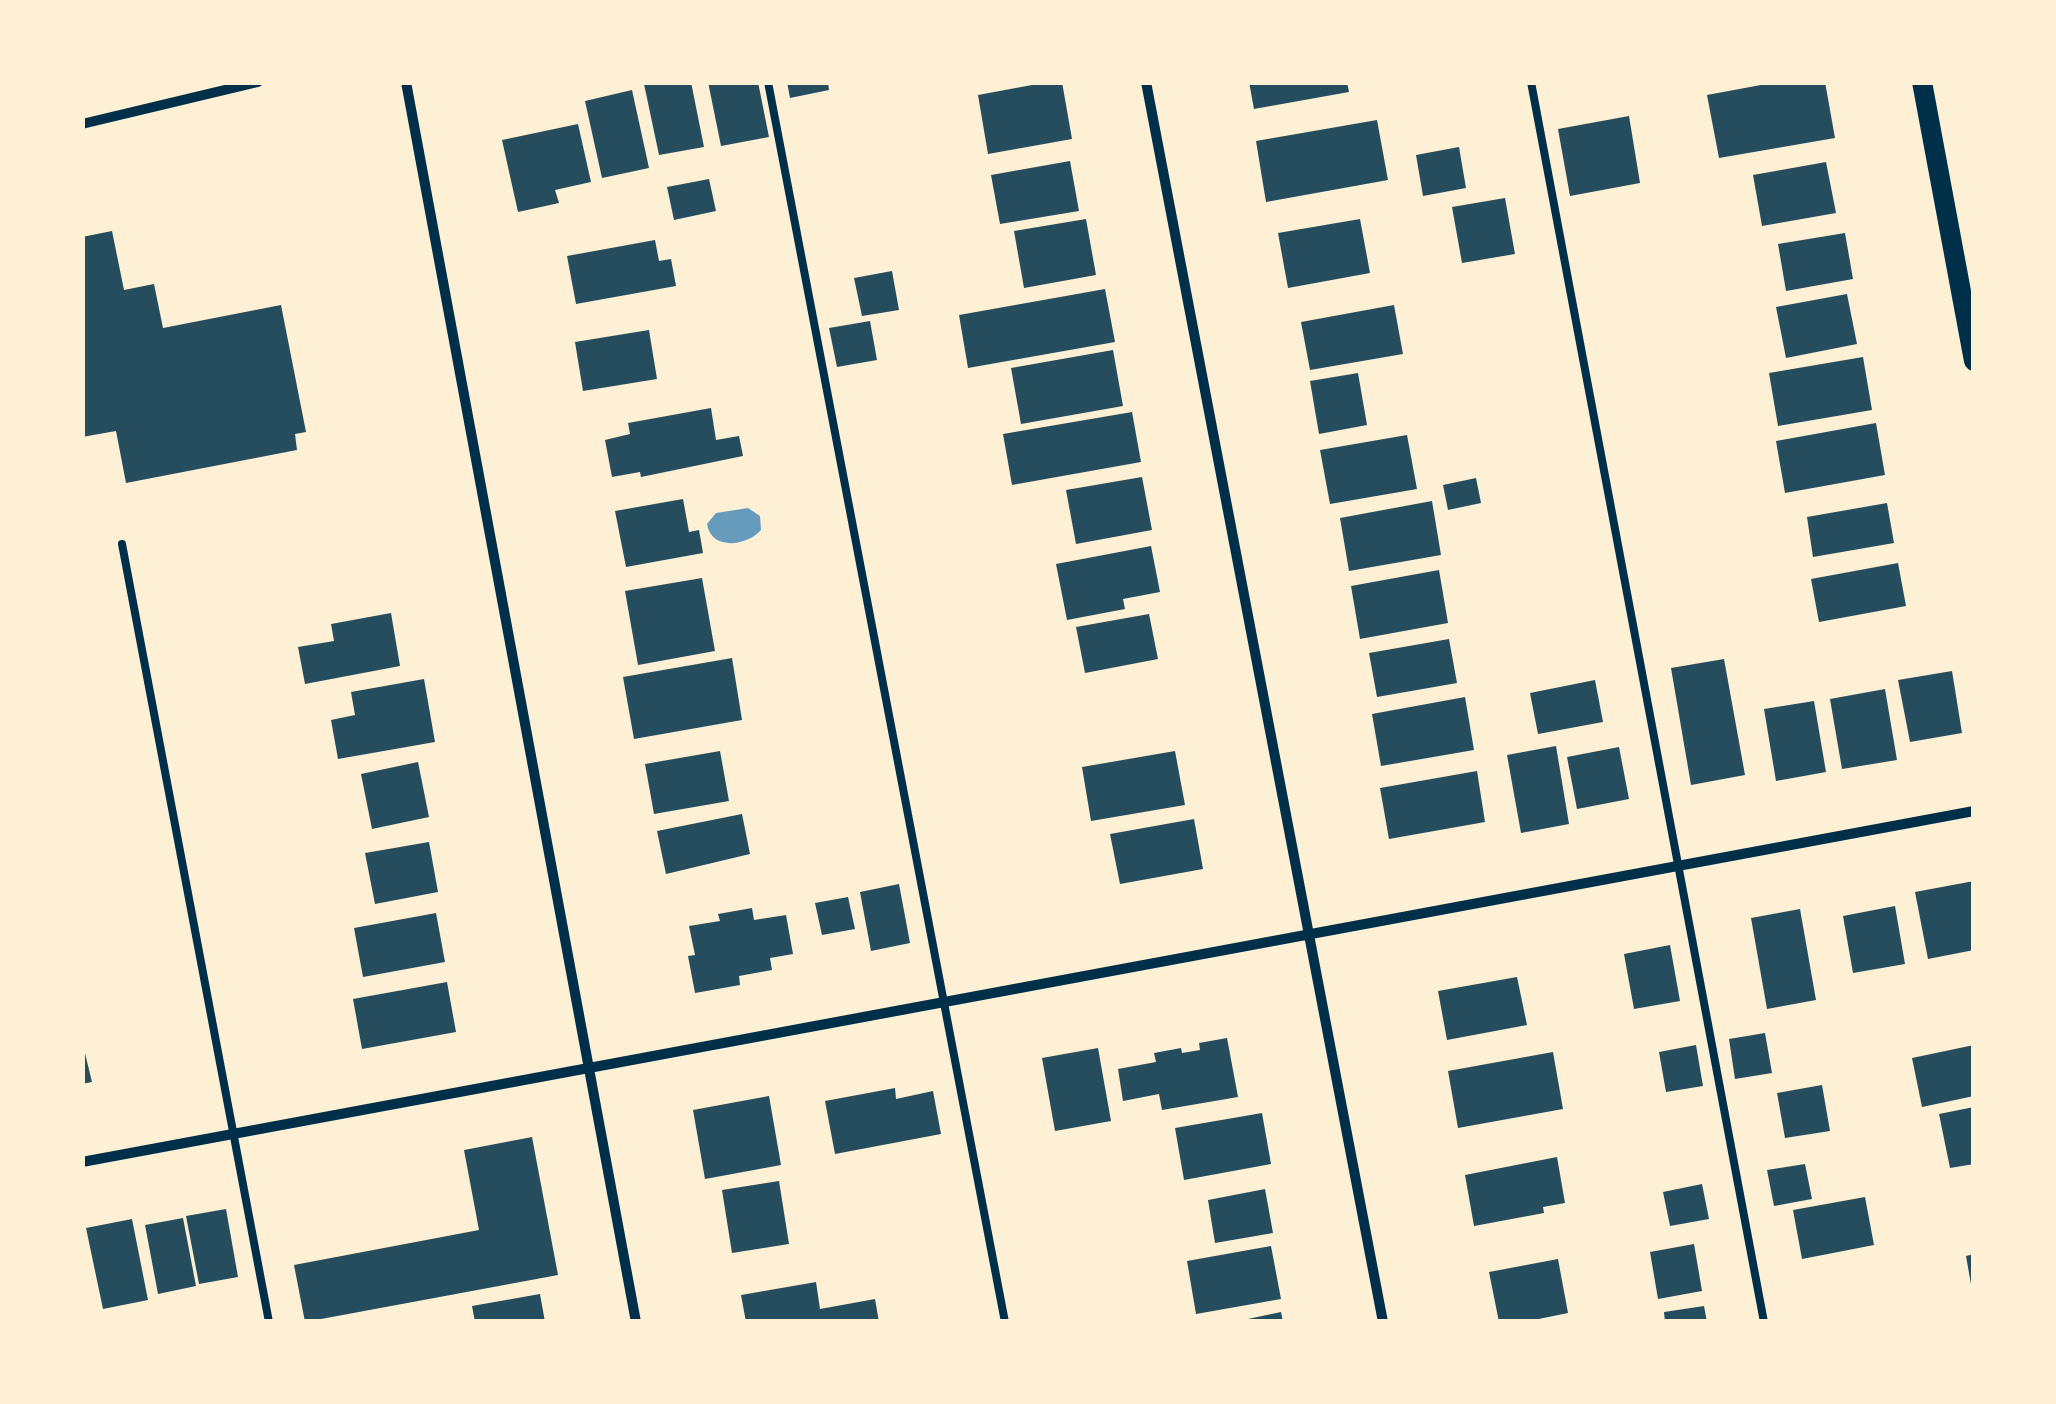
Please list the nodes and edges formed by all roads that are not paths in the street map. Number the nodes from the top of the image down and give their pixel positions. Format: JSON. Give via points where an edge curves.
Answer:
{"nodes":[{"id":1,"x":258,"y":82,"type":"edge"},
{"id":2,"x":406,"y":82,"type":"edge"},
{"id":3,"x":768,"y":82,"type":"edge"},
{"id":4,"x":1146,"y":82,"type":"edge"},
{"id":5,"x":1531,"y":82,"type":"edge"},
{"id":6,"x":1922,"y":82,"type":"edge"},
{"id":7,"x":82,"y":124,"type":"edge"},
{"id":8,"x":1974,"y":362,"type":"edge"},
{"id":9,"x":122,"y":544,"type":"dead end"},
{"id":10,"x":1974,"y":811,"type":"edge"},
{"id":11,"x":1676,"y":867,"type":"junction"},
{"id":12,"x":1310,"y":936,"type":"junction"},
{"id":13,"x":944,"y":1003,"type":"junction"},
{"id":14,"x":589,"y":1070,"type":"junction"},
{"id":15,"x":234,"y":1135,"type":"junction"},
{"id":16,"x":82,"y":1162,"type":"edge"},
{"id":17,"x":270,"y":1322,"type":"edge"},
{"id":18,"x":636,"y":1322,"type":"edge"},
{"id":19,"x":1004,"y":1322,"type":"edge"},
{"id":20,"x":1383,"y":1322,"type":"edge"},
{"id":21,"x":1764,"y":1322,"type":"edge"}],
"edges":[{"from":1,"to":7,"type":"street"},
{"from":2,"to":14,"type":"street"},
{"from":3,"to":13,"type":"lane"},
{"from":4,"to":12,"type":"street"},
{"from":5,"to":11,"type":"lane"},
{"from":6,"to":8,"type":"main road"},
{"from":9,"to":15,"type":"lane"},
{"from":10,"to":11,"type":"street"},
{"from":11,"to":12,"type":"street"},
{"from":11,"to":21,"type":"lane"},
{"from":12,"to":13,"type":"street"},
{"from":12,"to":20,"type":"street"},
{"from":13,"to":14,"type":"street"},
{"from":13,"to":19,"type":"lane"},
{"from":14,"to":15,"type":"street"},
{"from":14,"to":18,"type":"street"},
{"from":15,"to":16,"type":"street"},
{"from":15,"to":17,"type":"lane"}]}
